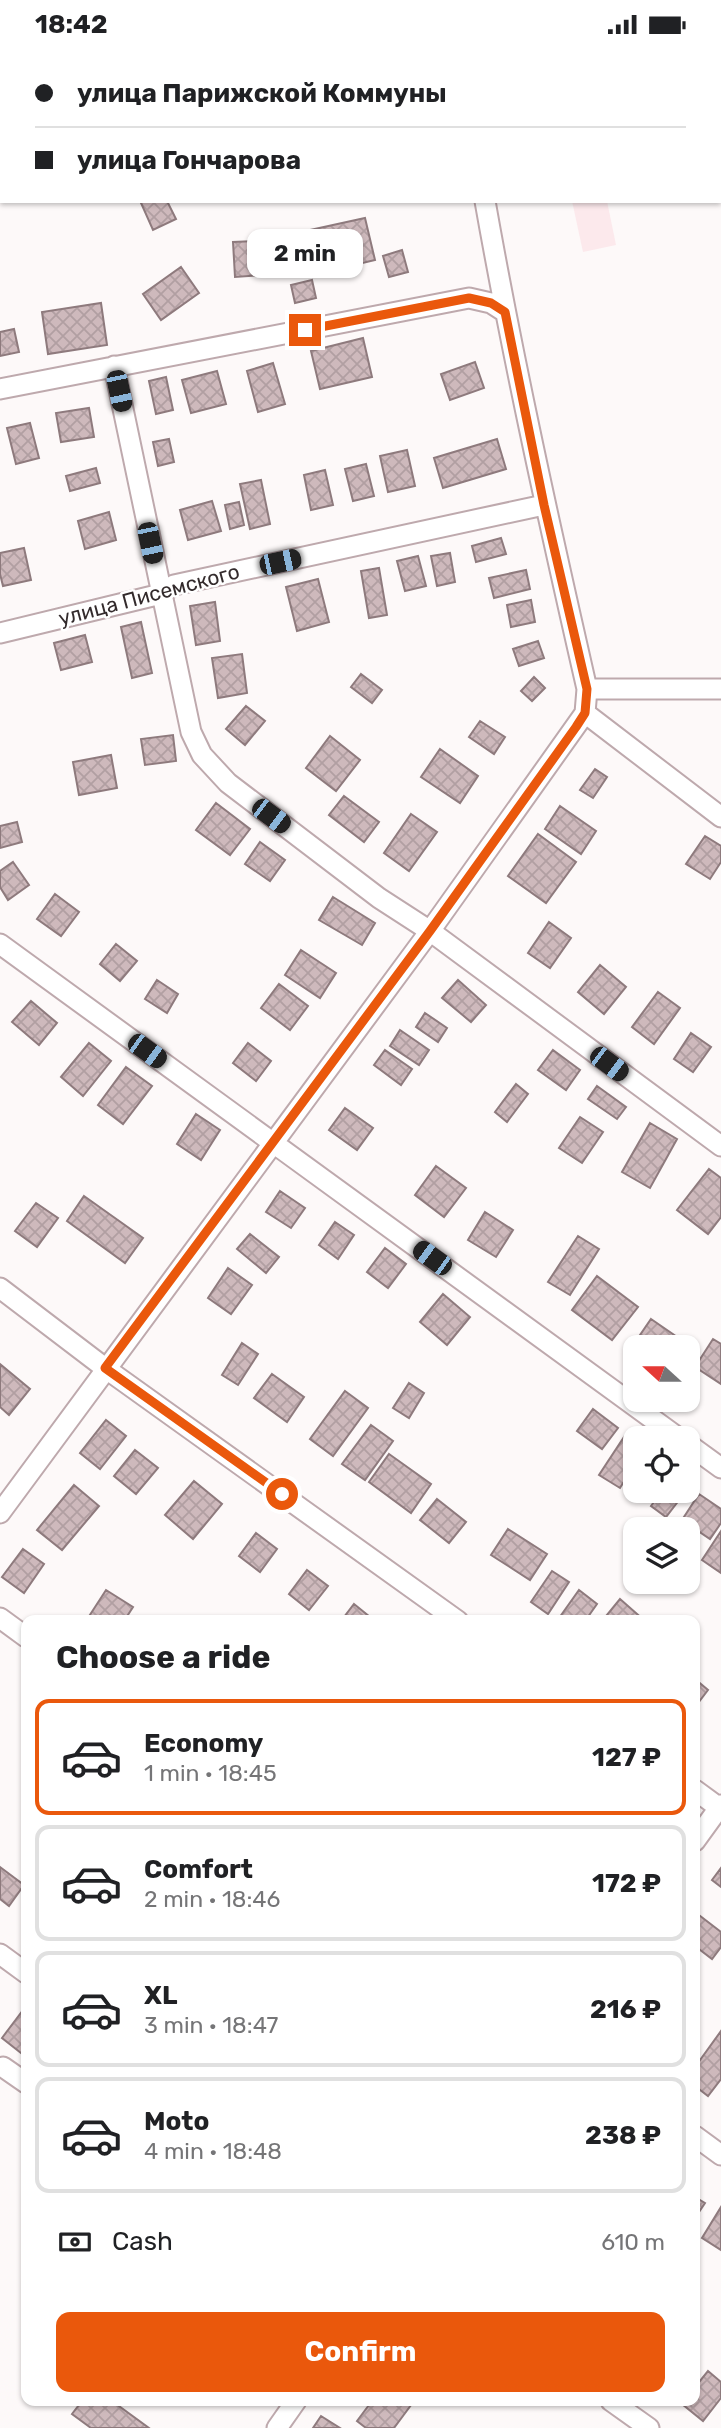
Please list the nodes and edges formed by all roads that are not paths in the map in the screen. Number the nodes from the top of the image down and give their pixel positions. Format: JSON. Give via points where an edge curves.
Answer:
{"nodes":[{"id":1,"x":485,"y":203,"type":"edge"},
{"id":2,"x":505,"y":312,"type":"junction"},
{"id":3,"x":114,"y":366,"type":"junction"},
{"id":4,"x":0,"y":389,"type":"edge"},
{"id":5,"x":544,"y":505,"type":"junction"},
{"id":6,"x":161,"y":594,"type":"junction"},
{"id":7,"x":0,"y":633,"type":"edge"},
{"id":8,"x":587,"y":689,"type":"junction"},
{"id":9,"x":721,"y":689,"type":"edge"},
{"id":10,"x":585,"y":713,"type":"junction"},
{"id":11,"x":721,"y":817,"type":"edge"},
{"id":12,"x":430,"y":931,"type":"junction"},
{"id":13,"x":0,"y":944,"type":"edge"},
{"id":14,"x":273,"y":1143,"type":"junction"},
{"id":15,"x":721,"y":1146,"type":"edge"},
{"id":16,"x":0,"y":1288,"type":"edge"},
{"id":17,"x":105,"y":1368,"type":"junction"},
{"id":18,"x":663,"y":1426,"type":"edge"},
{"id":19,"x":700,"y":1453,"type":"edge"},
{"id":20,"x":721,"y":1468,"type":"edge"},
{"id":21,"x":0,"y":1513,"type":"edge"},
{"id":22,"x":450,"y":1615,"type":"edge"},
{"id":23,"x":0,"y":1618,"type":"edge"},
{"id":24,"x":21,"y":1633,"type":"edge"},
{"id":25,"x":700,"y":1793,"type":"edge"},
{"id":26,"x":720,"y":1807,"type":"edge"},
{"id":27,"x":700,"y":1834,"type":"edge"},
{"id":28,"x":0,"y":1954,"type":"edge"},
{"id":29,"x":21,"y":1969,"type":"edge"},
{"id":30,"x":3,"y":2067,"type":"dead end"},
{"id":31,"x":21,"y":2080,"type":"edge"},
{"id":32,"x":700,"y":2140,"type":"edge"},
{"id":33,"x":721,"y":2155,"type":"edge"},
{"id":34,"x":293,"y":2406,"type":"edge"},
{"id":35,"x":618,"y":2406,"type":"edge"},
{"id":36,"x":278,"y":2428,"type":"edge"},
{"id":37,"x":649,"y":2428,"type":"edge"}],
"edges":[{"from":1,"to":2,"type":"street"},
{"from":2,"to":3,"type":"street","via":[[469,298]]},
{"from":2,"to":5,"type":"street"},
{"from":3,"to":4,"type":"street"},
{"from":3,"to":6,"type":"street"},
{"from":5,"to":6,"type":"street","name":"улица Писемского","via":[[174,585]]},
{"from":5,"to":8,"type":"street"},
{"from":6,"to":7,"type":"street","name":"улица Писемского"},
{"from":6,"to":12,"type":"street","via":[[191,733],[202,755],[228,783],[379,898]]},
{"from":8,"to":9,"type":"street"},
{"from":8,"to":10,"type":"street"},
{"from":10,"to":11,"type":"street"},
{"from":10,"to":12,"type":"street"},
{"from":12,"to":14,"type":"street"},
{"from":12,"to":15,"type":"street"},
{"from":13,"to":14,"type":"street"},
{"from":14,"to":17,"type":"street"},
{"from":14,"to":18,"type":"street"},
{"from":16,"to":17,"type":"street"},
{"from":17,"to":21,"type":"street"},
{"from":17,"to":22,"type":"street"},
{"from":19,"to":20,"type":"street"},
{"from":23,"to":24,"type":"street"},
{"from":25,"to":26,"type":"street"},
{"from":26,"to":27,"type":"street"},
{"from":28,"to":29,"type":"street"},
{"from":30,"to":31,"type":"street"},
{"from":32,"to":33,"type":"street"},
{"from":34,"to":36,"type":"street"},
{"from":35,"to":37,"type":"street"}]}
